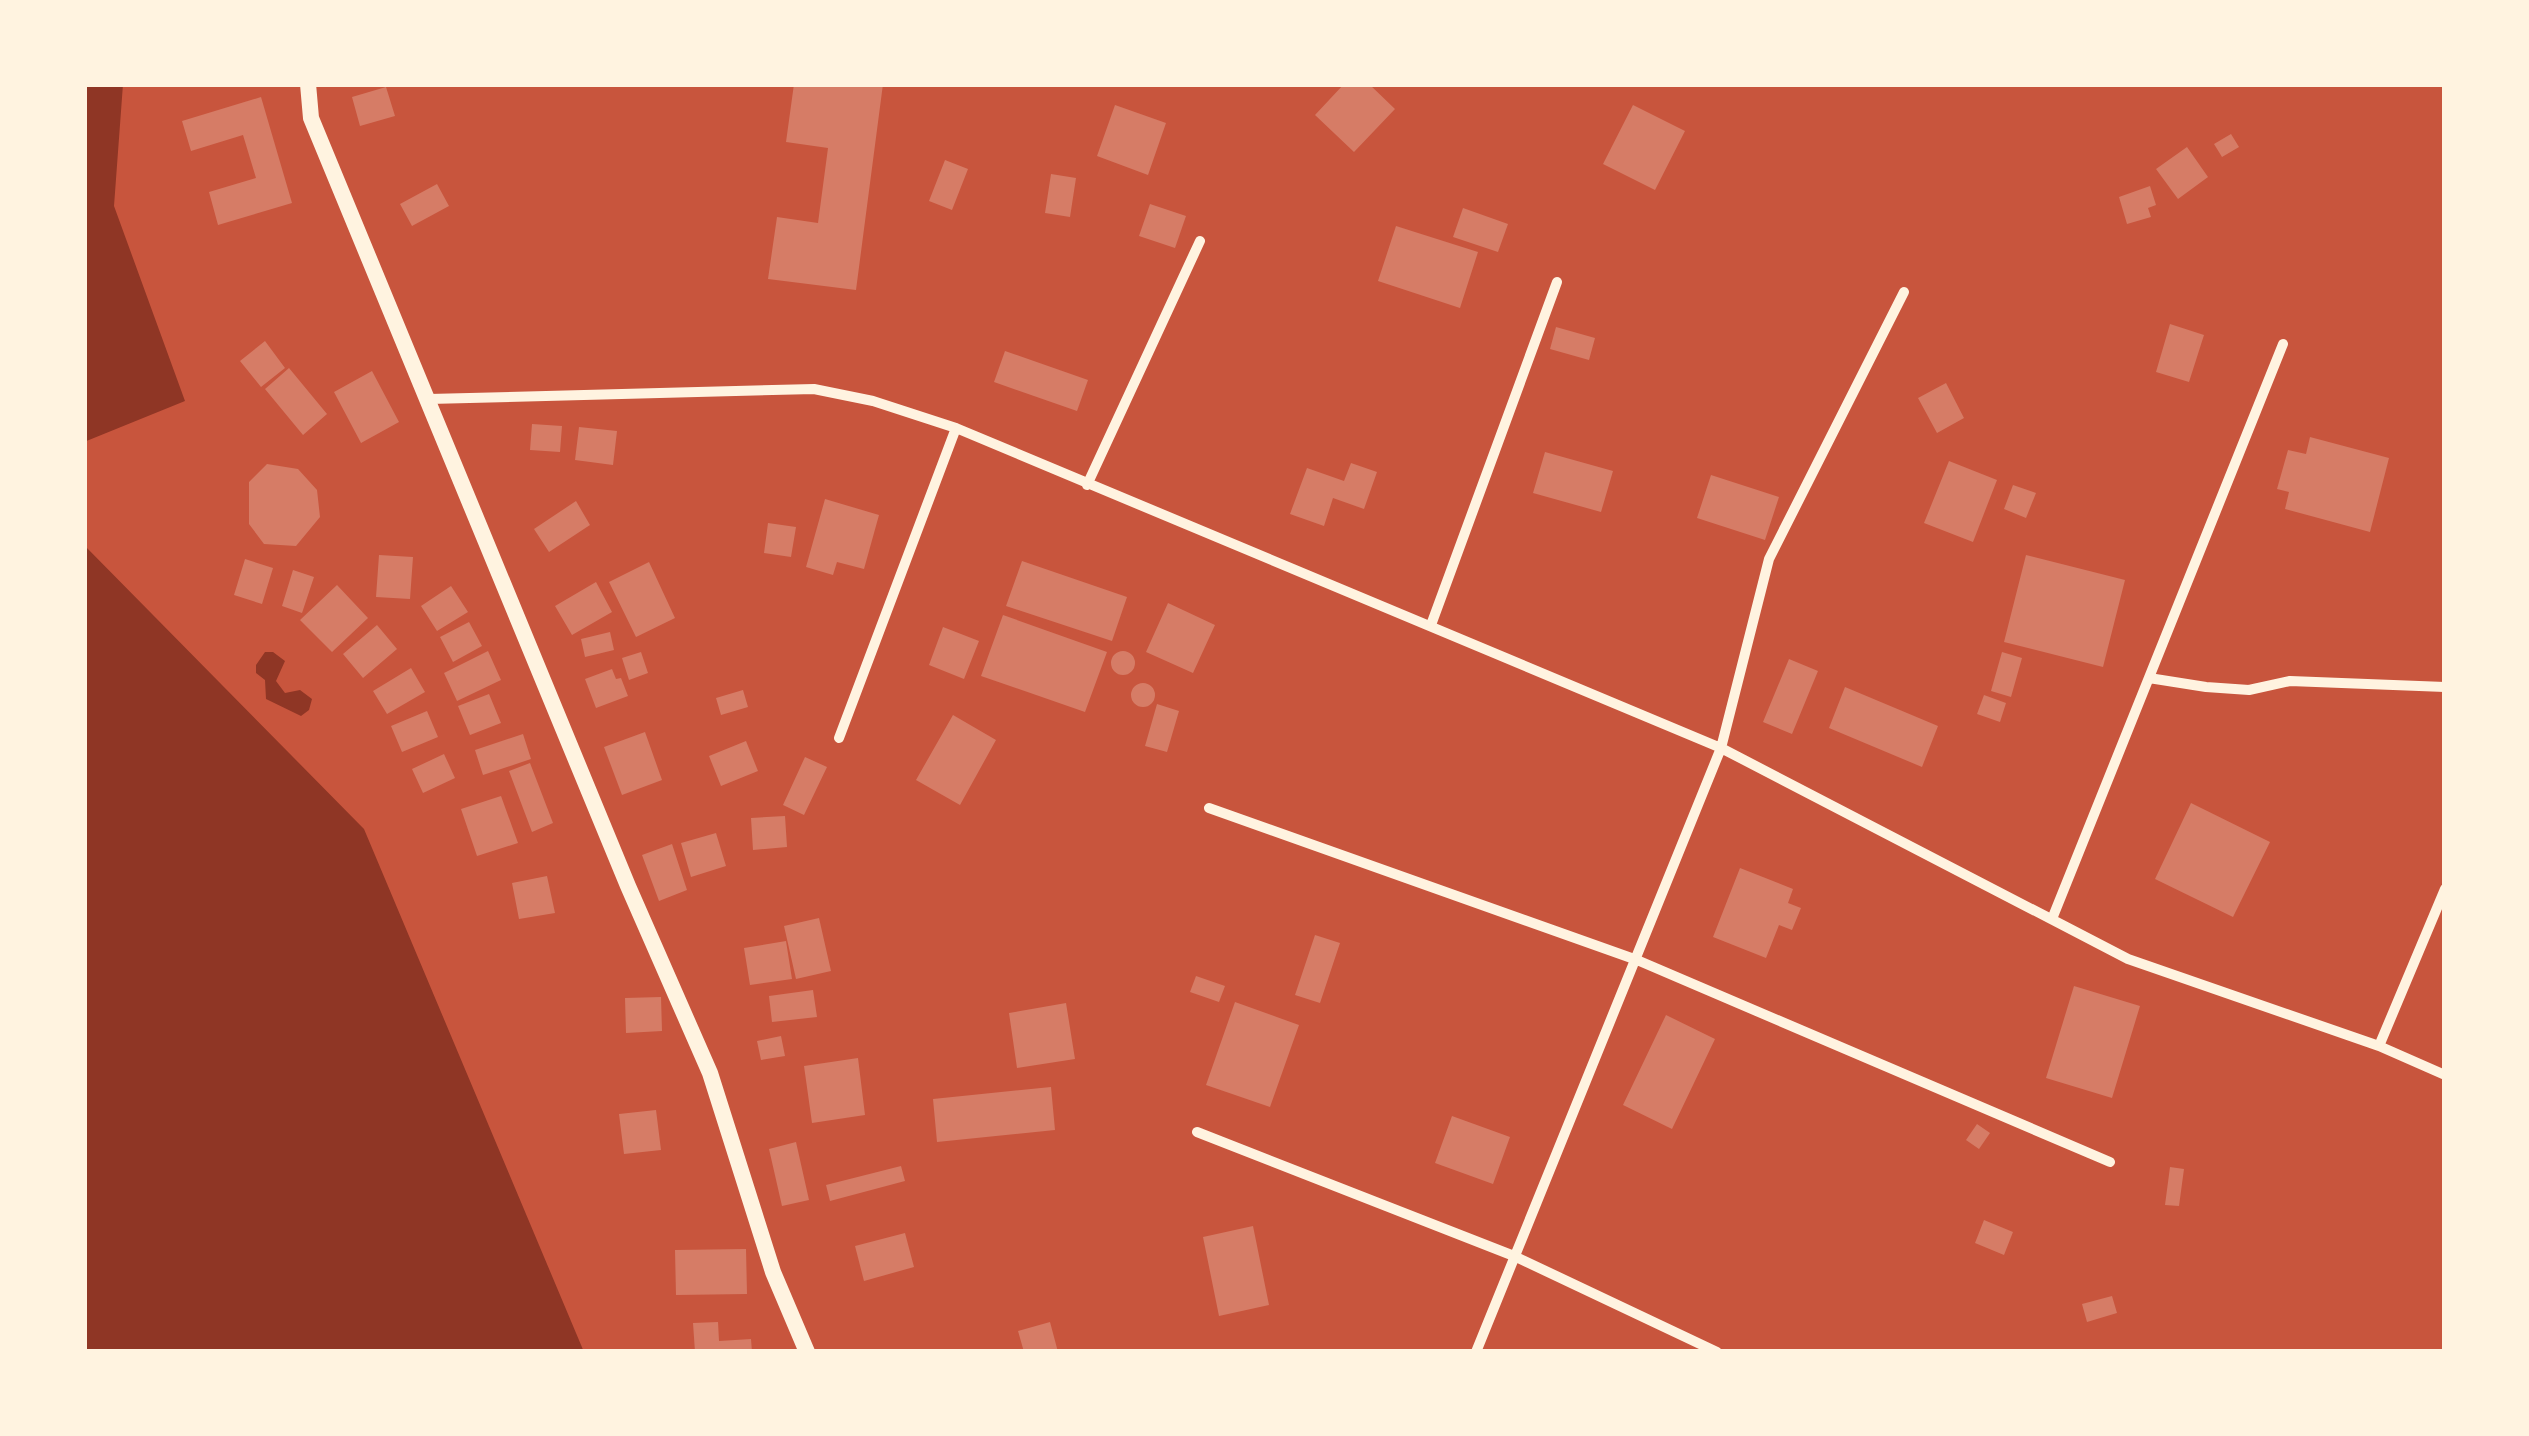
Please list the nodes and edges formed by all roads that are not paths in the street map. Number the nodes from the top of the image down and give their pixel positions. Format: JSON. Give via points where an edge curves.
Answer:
{"nodes":[{"id":1,"x":308,"y":84,"type":"edge"},
{"id":2,"x":1200,"y":241,"type":"dead end"},
{"id":3,"x":1557,"y":281,"type":"dead end"},
{"id":4,"x":1904,"y":292,"type":"dead end"},
{"id":5,"x":2283,"y":344,"type":"dead end"},
{"id":6,"x":429,"y":399,"type":"junction"},
{"id":7,"x":956,"y":428,"type":"junction"},
{"id":8,"x":1088,"y":485,"type":"junction"},
{"id":9,"x":1431,"y":625,"type":"junction"},
{"id":10,"x":2150,"y":678,"type":"junction"},
{"id":11,"x":2445,"y":687,"type":"edge"},
{"id":12,"x":839,"y":738,"type":"dead end"},
{"id":13,"x":1721,"y":748,"type":"junction"},
{"id":14,"x":1209,"y":808,"type":"dead end"},
{"id":15,"x":2445,"y":889,"type":"edge"},
{"id":16,"x":2052,"y":919,"type":"junction"},
{"id":17,"x":1637,"y":960,"type":"junction"},
{"id":18,"x":2379,"y":1046,"type":"junction"},
{"id":19,"x":2445,"y":1075,"type":"edge"},
{"id":20,"x":1197,"y":1132,"type":"dead end"},
{"id":21,"x":2110,"y":1162,"type":"dead end"},
{"id":22,"x":1514,"y":1256,"type":"junction"},
{"id":23,"x":807,"y":1352,"type":"edge"},
{"id":24,"x":1476,"y":1352,"type":"edge"},
{"id":25,"x":1717,"y":1352,"type":"edge"}],
"edges":[{"from":1,"to":6,"type":"main road","via":[[311,118]]},
{"from":2,"to":8,"type":"street"},
{"from":3,"to":9,"type":"street"},
{"from":4,"to":13,"type":"street","via":[[1768,559]]},
{"from":5,"to":10,"type":"street"},
{"from":6,"to":7,"type":"street","via":[[814,388]]},
{"from":6,"to":23,"type":"main road","via":[[710,1073]]},
{"from":7,"to":8,"type":"street"},
{"from":7,"to":12,"type":"street"},
{"from":8,"to":9,"type":"street"},
{"from":9,"to":13,"type":"street"},
{"from":10,"to":11,"type":"street","via":[[2249,689],[2290,681]]},
{"from":10,"to":16,"type":"street"},
{"from":13,"to":16,"type":"street"},
{"from":13,"to":17,"type":"street"},
{"from":14,"to":17,"type":"street"},
{"from":15,"to":18,"type":"street"},
{"from":16,"to":18,"type":"street","via":[[2128,959]]},
{"from":17,"to":21,"type":"street"},
{"from":17,"to":22,"type":"street"},
{"from":18,"to":19,"type":"street"},
{"from":20,"to":22,"type":"street"},
{"from":22,"to":24,"type":"street"},
{"from":22,"to":25,"type":"street"}]}
